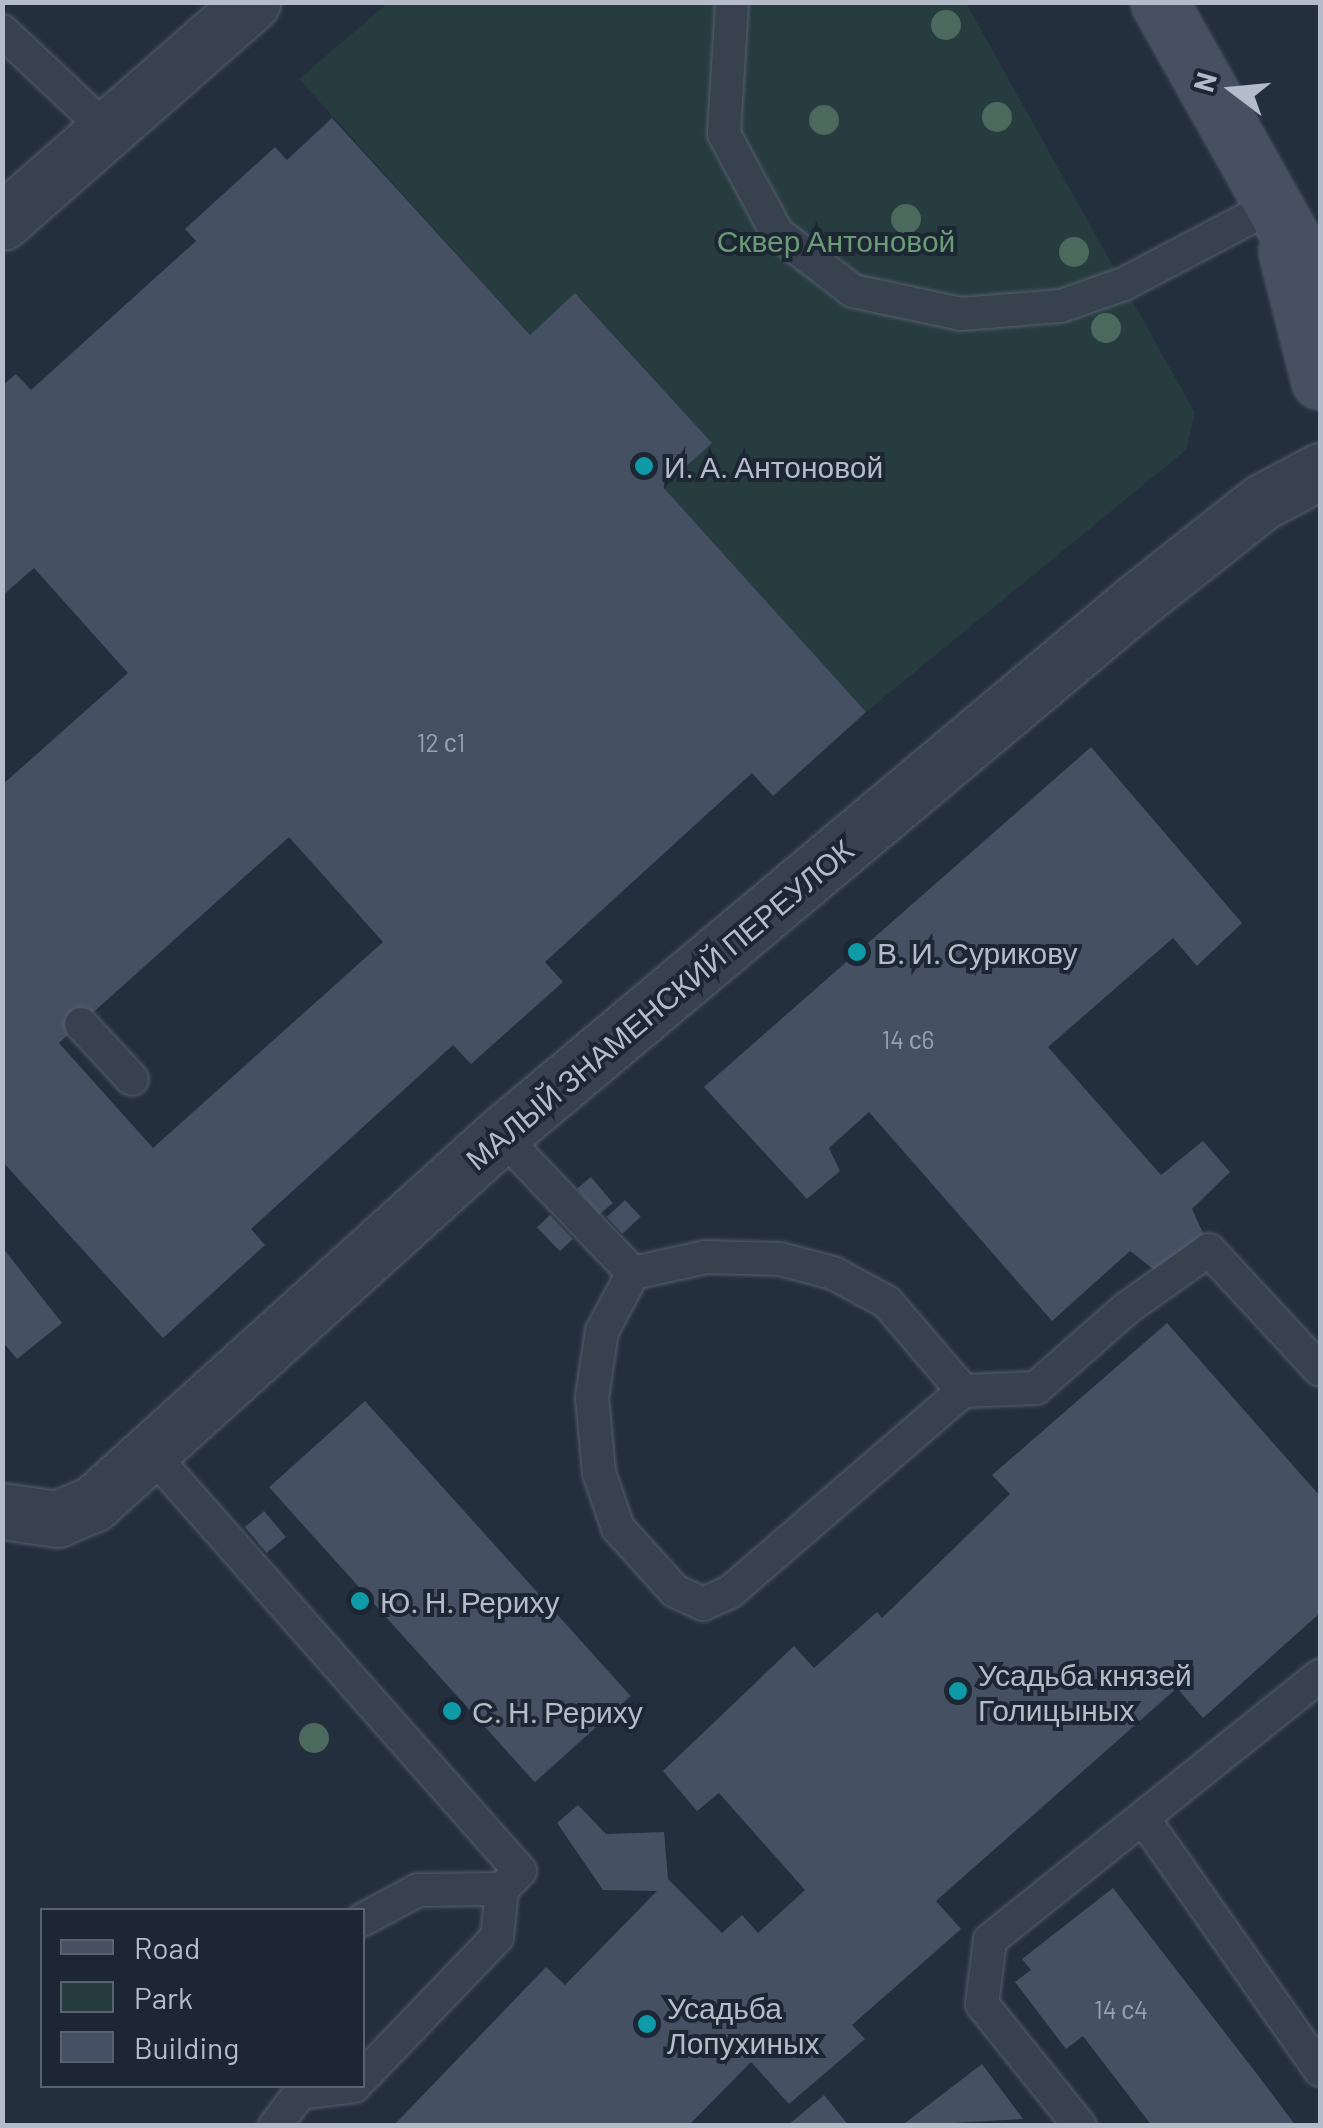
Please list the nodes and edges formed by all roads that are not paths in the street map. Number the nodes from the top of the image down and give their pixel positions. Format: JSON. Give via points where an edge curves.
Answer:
{"nodes":[{"id":1,"x":252,"y":2,"type":"edge"},
{"id":2,"x":732,"y":2,"type":"edge"},
{"id":3,"x":1159,"y":2,"type":"edge"},
{"id":4,"x":2,"y":31,"type":"edge"},
{"id":5,"x":104,"y":127,"type":"junction"},
{"id":6,"x":1276,"y":215,"type":"junction"},
{"id":7,"x":2,"y":222,"type":"edge"},
{"id":8,"x":1320,"y":289,"type":"edge"},
{"id":9,"x":1320,"y":381,"type":"edge"},
{"id":10,"x":1320,"y":471,"type":"edge"},
{"id":11,"x":81,"y":1024,"type":"dead end"},
{"id":12,"x":132,"y":1079,"type":"dead end"},
{"id":13,"x":500,"y":1135,"type":"junction"},
{"id":14,"x":633,"y":1273,"type":"junction"},
{"id":15,"x":1320,"y":1370,"type":"edge"},
{"id":16,"x":963,"y":1391,"type":"junction"},
{"id":17,"x":152,"y":1454,"type":"junction"},
{"id":18,"x":2,"y":1511,"type":"edge"},
{"id":19,"x":1320,"y":1676,"type":"edge"},
{"id":20,"x":1143,"y":1818,"type":"junction"},
{"id":21,"x":502,"y":1889,"type":"junction"},
{"id":22,"x":365,"y":1918,"type":"edge"},
{"id":23,"x":1320,"y":2070,"type":"edge"},
{"id":24,"x":365,"y":2075,"type":"edge"},
{"id":25,"x":306,"y":2089,"type":"edge"},
{"id":26,"x":275,"y":2126,"type":"edge"},
{"id":27,"x":1080,"y":2126,"type":"edge"}],
"edges":[{"from":1,"to":5,"type":"street"},
{"from":2,"to":6,"type":"lane","via":[[724,134],[777,233],[853,291],[961,314],[1060,306]]},
{"from":3,"to":6,"type":"main road"},
{"from":4,"to":5,"type":"lane"},
{"from":5,"to":7,"type":"street"},
{"from":6,"to":8,"type":"main road"},
{"from":6,"to":9,"type":"main road"},
{"from":10,"to":13,"type":"street","name":"МАЛЫЙ ЗНАМЕНСКИЙ ПЕРЕУЛОК","via":[[1262,502],[1138,602]]},
{"from":11,"to":12,"type":"lane"},
{"from":13,"to":14,"type":"lane"},
{"from":13,"to":17,"type":"street","name":"МАЛЫЙ ЗНАМЕНСКИЙ ПЕРЕУЛОК"},
{"from":14,"to":16,"type":"lane","via":[[706,1257],[780,1259],[833,1273],[887,1302]]},
{"from":14,"to":16,"type":"lane","via":[[602,1331],[592,1397],[599,1474],[618,1528],[675,1590],[703,1604],[730,1592]]},
{"from":15,"to":16,"type":"lane","via":[[1209,1250],[1126,1308],[1036,1388]]},
{"from":17,"to":18,"type":"street","name":"МАЛЫЙ ЗНАМЕНСКИЙ ПЕРЕУЛОК","via":[[93,1504],[57,1520]]},
{"from":17,"to":21,"type":"lane","via":[[520,1871]]},
{"from":19,"to":20,"type":"lane"},
{"from":20,"to":23,"type":"lane"},
{"from":20,"to":27,"type":"lane","via":[[990,1940],[982,2004]]},
{"from":21,"to":22,"type":"lane","via":[[418,1890]]},
{"from":21,"to":24,"type":"lane","via":[[497,1938]]},
{"from":25,"to":26,"type":"lane"}]}
